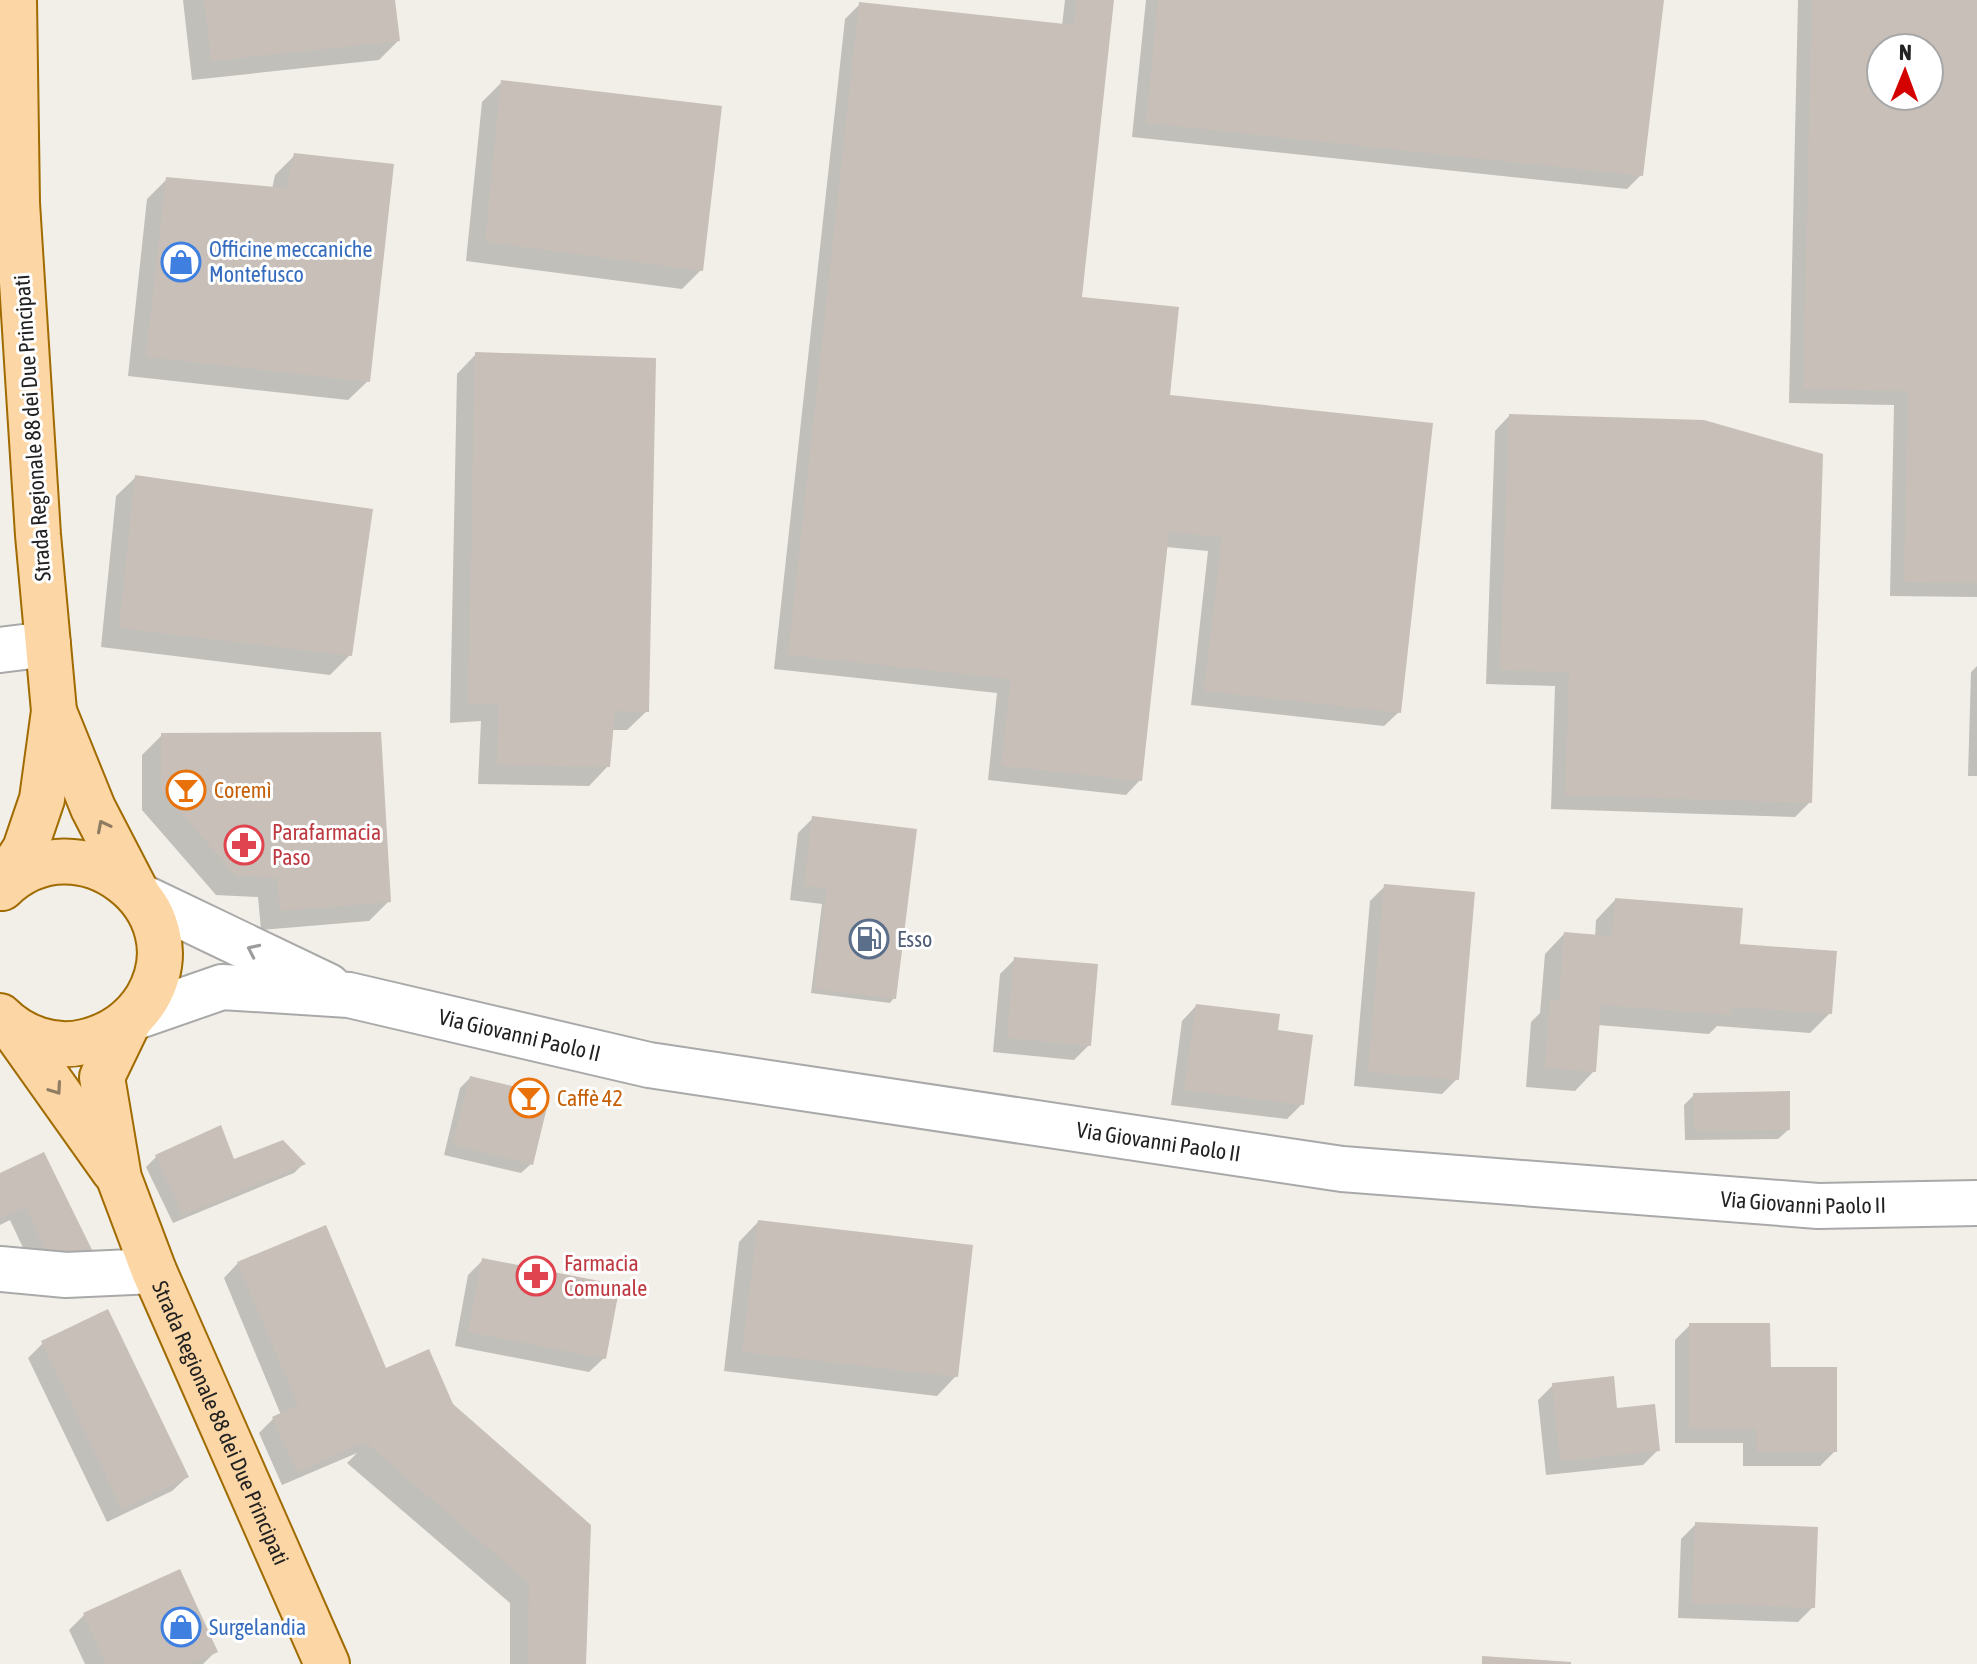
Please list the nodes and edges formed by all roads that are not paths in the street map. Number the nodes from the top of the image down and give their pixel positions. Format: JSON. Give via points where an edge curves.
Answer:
{"nodes":[{"id":1,"x":14,"y":0,"type":"edge"},
{"id":2,"x":48,"y":644,"type":"junction"},
{"id":3,"x":0,"y":650,"type":"edge"},
{"id":4,"x":54,"y":711,"type":"junction"},
{"id":5,"x":0,"y":889,"type":"edge"},
{"id":6,"x":138,"y":895,"type":"junction"},
{"id":7,"x":349,"y":995,"type":"junction"},
{"id":8,"x":130,"y":1019,"type":"junction"},
{"id":9,"x":4,"y":1020,"type":"edge"},
{"id":10,"x":119,"y":1178,"type":"junction"},
{"id":11,"x":1977,"y":1203,"type":"edge"},
{"id":12,"x":0,"y":1269,"type":"edge"},
{"id":13,"x":154,"y":1271,"type":"junction"},
{"id":14,"x":327,"y":1664,"type":"edge"}],
"edges":[{"from":1,"to":2,"type":"main road","name":"Strada Regionale 88 dei Due Principati","via":[[17,203]]},
{"from":2,"to":3,"type":"street"},
{"from":2,"to":4,"type":"main road","name":"Strada Regionale 88 dei Due Principati"},
{"from":4,"to":5,"type":"main road","name":"Strada Regionale 88 dei Due Principati","via":[[42,799],[25,849]]},
{"from":6,"to":4,"type":"main road","name":"Strada Regionale 88 dei Due Principati","one_way":true,"via":[[93,808]]},
{"from":5,"to":6,"type":"main road","name":"Strada Regionale 88 dei Due Principati","via":[[27,870],[70,861],[100,867]]},
{"from":7,"to":6,"type":"street","one_way":true},
{"from":6,"to":8,"type":"main road","name":"Strada Regionale 88 dei Due Principati","via":[[154,926],[158,962],[150,992]]},
{"from":7,"to":8,"type":"street","via":[[222,987]]},
{"from":7,"to":11,"type":"street","name":"Via Giovanni Paolo II","via":[[649,1065],[1342,1169],[1818,1206]]},
{"from":8,"to":9,"type":"main road","name":"Strada Regionale 88 dei Due Principati","via":[[94,1040],[64,1045],[36,1039]]},
{"from":8,"to":10,"type":"main road","name":"Strada Regionale 88 dei Due Principati","via":[[102,1077]]},
{"from":9,"to":10,"type":"main road","name":"Strada Regionale 88 dei Due Principati","one_way":true},
{"from":10,"to":13,"type":"main road","name":"Strada Regionale 88 dei Due Principati"},
{"from":12,"to":13,"type":"street","via":[[66,1275]]},
{"from":13,"to":14,"type":"main road","name":"Strada Regionale 88 dei Due Principati"}]}
